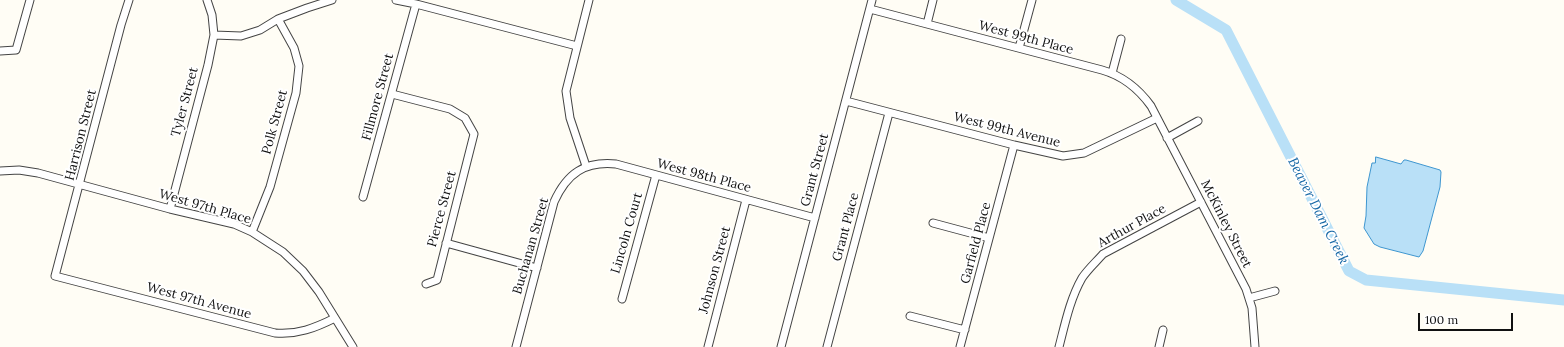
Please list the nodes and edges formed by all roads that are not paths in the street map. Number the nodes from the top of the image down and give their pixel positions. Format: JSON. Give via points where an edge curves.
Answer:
{"nodes":[{"id":1,"x":30,"y":0,"type":"edge"},
{"id":2,"x":129,"y":0,"type":"edge"},
{"id":3,"x":207,"y":0,"type":"edge"},
{"id":4,"x":332,"y":0,"type":"edge"},
{"id":5,"x":396,"y":0,"type":"edge"},
{"id":6,"x":589,"y":0,"type":"edge"},
{"id":7,"x":872,"y":0,"type":"edge"},
{"id":8,"x":933,"y":0,"type":"edge"},
{"id":9,"x":1032,"y":0,"type":"edge"},
{"id":10,"x":416,"y":4,"type":"junction"},
{"id":11,"x":870,"y":9,"type":"junction"},
{"id":12,"x":278,"y":19,"type":"junction"},
{"id":13,"x":927,"y":24,"type":"junction"},
{"id":14,"x":214,"y":35,"type":"junction"},
{"id":15,"x":1121,"y":39,"type":"dead end"},
{"id":16,"x":577,"y":46,"type":"junction"},
{"id":17,"x":1019,"y":48,"type":"junction"},
{"id":18,"x":0,"y":51,"type":"edge"},
{"id":19,"x":1112,"y":73,"type":"junction"},
{"id":20,"x":392,"y":94,"type":"junction"},
{"id":21,"x":846,"y":101,"type":"junction"},
{"id":22,"x":889,"y":113,"type":"junction"},
{"id":23,"x":1157,"y":118,"type":"junction"},
{"id":24,"x":1198,"y":121,"type":"dead end"},
{"id":25,"x":1167,"y":138,"type":"junction"},
{"id":26,"x":1014,"y":145,"type":"junction"},
{"id":27,"x":586,"y":166,"type":"junction"},
{"id":28,"x":0,"y":171,"type":"edge"},
{"id":29,"x":656,"y":175,"type":"junction"},
{"id":30,"x":80,"y":185,"type":"junction"},
{"id":31,"x":363,"y":197,"type":"dead end"},
{"id":32,"x":746,"y":200,"type":"junction"},
{"id":33,"x":1201,"y":202,"type":"junction"},
{"id":34,"x":170,"y":209,"type":"junction"},
{"id":35,"x":815,"y":218,"type":"junction"},
{"id":36,"x":933,"y":223,"type":"dead end"},
{"id":37,"x":252,"y":232,"type":"junction"},
{"id":38,"x":989,"y":238,"type":"junction"},
{"id":39,"x":446,"y":243,"type":"junction"},
{"id":40,"x":537,"y":268,"type":"junction"},
{"id":41,"x":56,"y":276,"type":"joint"},
{"id":42,"x":426,"y":284,"type":"dead end"},
{"id":43,"x":1275,"y":291,"type":"dead end"},
{"id":44,"x":1249,"y":298,"type":"junction"},
{"id":45,"x":622,"y":299,"type":"dead end"},
{"id":46,"x":910,"y":316,"type":"dead end"},
{"id":47,"x":335,"y":318,"type":"junction"},
{"id":48,"x":965,"y":330,"type":"junction"},
{"id":49,"x":1163,"y":330,"type":"dead end"},
{"id":50,"x":353,"y":347,"type":"edge"},
{"id":51,"x":516,"y":347,"type":"edge"},
{"id":52,"x":708,"y":347,"type":"edge"},
{"id":53,"x":781,"y":347,"type":"edge"},
{"id":54,"x":827,"y":347,"type":"edge"},
{"id":55,"x":960,"y":347,"type":"edge"},
{"id":56,"x":1059,"y":347,"type":"edge"},
{"id":57,"x":1159,"y":347,"type":"edge"},
{"id":58,"x":1254,"y":347,"type":"edge"}],
"edges":[{"from":1,"to":18,"type":"street","via":[[16,50]]},
{"from":2,"to":30,"type":"street","name":"Harrison Street"},
{"from":3,"to":14,"type":"street","name":"Tyler Street"},
{"from":4,"to":12,"type":"street"},
{"from":5,"to":10,"type":"street"},
{"from":6,"to":16,"type":"street"},
{"from":7,"to":11,"type":"street","name":"Grant Street"},
{"from":8,"to":13,"type":"street"},
{"from":9,"to":17,"type":"street"},
{"from":10,"to":16,"type":"street"},
{"from":10,"to":20,"type":"street","name":"Fillmore Street"},
{"from":11,"to":13,"type":"street","name":"West 99th Place"},
{"from":11,"to":21,"type":"street","name":"Grant Street"},
{"from":12,"to":14,"type":"street","via":[[260,30],[241,36]]},
{"from":12,"to":37,"type":"street","name":"Polk Street","via":[[294,48],[299,73],[270,188]]},
{"from":13,"to":17,"type":"street","name":"West 99th Place"},
{"from":14,"to":34,"type":"street","name":"Tyler Street"},
{"from":15,"to":19,"type":"street"},
{"from":16,"to":27,"type":"street","via":[[566,91],[570,118]]},
{"from":17,"to":19,"type":"street","name":"West 99th Place"},
{"from":19,"to":23,"type":"street","name":"West 99th Place","via":[[1141,92]]},
{"from":20,"to":31,"type":"street","name":"Fillmore Street"},
{"from":20,"to":39,"type":"street","name":"Pierce Street","via":[[450,109],[465,118],[474,134]]},
{"from":21,"to":22,"type":"street","name":"West 99th Avenue"},
{"from":21,"to":35,"type":"street","name":"Grant Street"},
{"from":22,"to":26,"type":"street","name":"West 99th Avenue"},
{"from":22,"to":54,"type":"street","name":"Grant Place"},
{"from":23,"to":25,"type":"street","name":"McKinley Street"},
{"from":23,"to":26,"type":"street","name":"West 99th Avenue","via":[[1084,153],[1063,156]]},
{"from":24,"to":25,"type":"street"},
{"from":25,"to":33,"type":"street","name":"McKinley Street"},
{"from":26,"to":38,"type":"street","name":"Garfield Place"},
{"from":27,"to":29,"type":"street","name":"West 98th Place","via":[[616,164]]},
{"from":27,"to":40,"type":"street","name":"Buchanan Street","via":[[569,178],[559,190]]},
{"from":28,"to":30,"type":"street","name":"West 97th Place","via":[[31,172]]},
{"from":29,"to":32,"type":"street","name":"West 98th Place"},
{"from":29,"to":45,"type":"street","name":"Lincoln Court"},
{"from":30,"to":34,"type":"street","name":"West 97th Place"},
{"from":30,"to":41,"type":"street","name":"Harrison Street"},
{"from":32,"to":35,"type":"street","name":"West 98th Place"},
{"from":32,"to":52,"type":"street","name":"Johnson Street"},
{"from":33,"to":44,"type":"street","name":"McKinley Street"},
{"from":33,"to":56,"type":"street","name":"Arthur Place","via":[[1103,254],[1091,266],[1082,278],[1071,304]]},
{"from":34,"to":37,"type":"street","name":"West 97th Place","via":[[234,224]]},
{"from":35,"to":53,"type":"street","name":"Grant Street"},
{"from":36,"to":38,"type":"street"},
{"from":37,"to":47,"type":"street","name":"West 97th Place","via":[[283,252],[303,271]]},
{"from":38,"to":48,"type":"street","name":"Garfield Place"},
{"from":39,"to":40,"type":"street"},
{"from":39,"to":42,"type":"street","name":"Pierce Street","via":[[437,280]]},
{"from":40,"to":51,"type":"street","name":"Buchanan Street"},
{"from":41,"to":47,"type":"street","name":"West 97th Avenue","via":[[288,334],[303,332]]},
{"from":43,"to":44,"type":"street"},
{"from":44,"to":58,"type":"street","name":"McKinley Street"},
{"from":46,"to":48,"type":"street"},
{"from":47,"to":50,"type":"street","name":"West 97th Place"},
{"from":48,"to":55,"type":"street","name":"Garfield Place"},
{"from":49,"to":57,"type":"street"}]}
